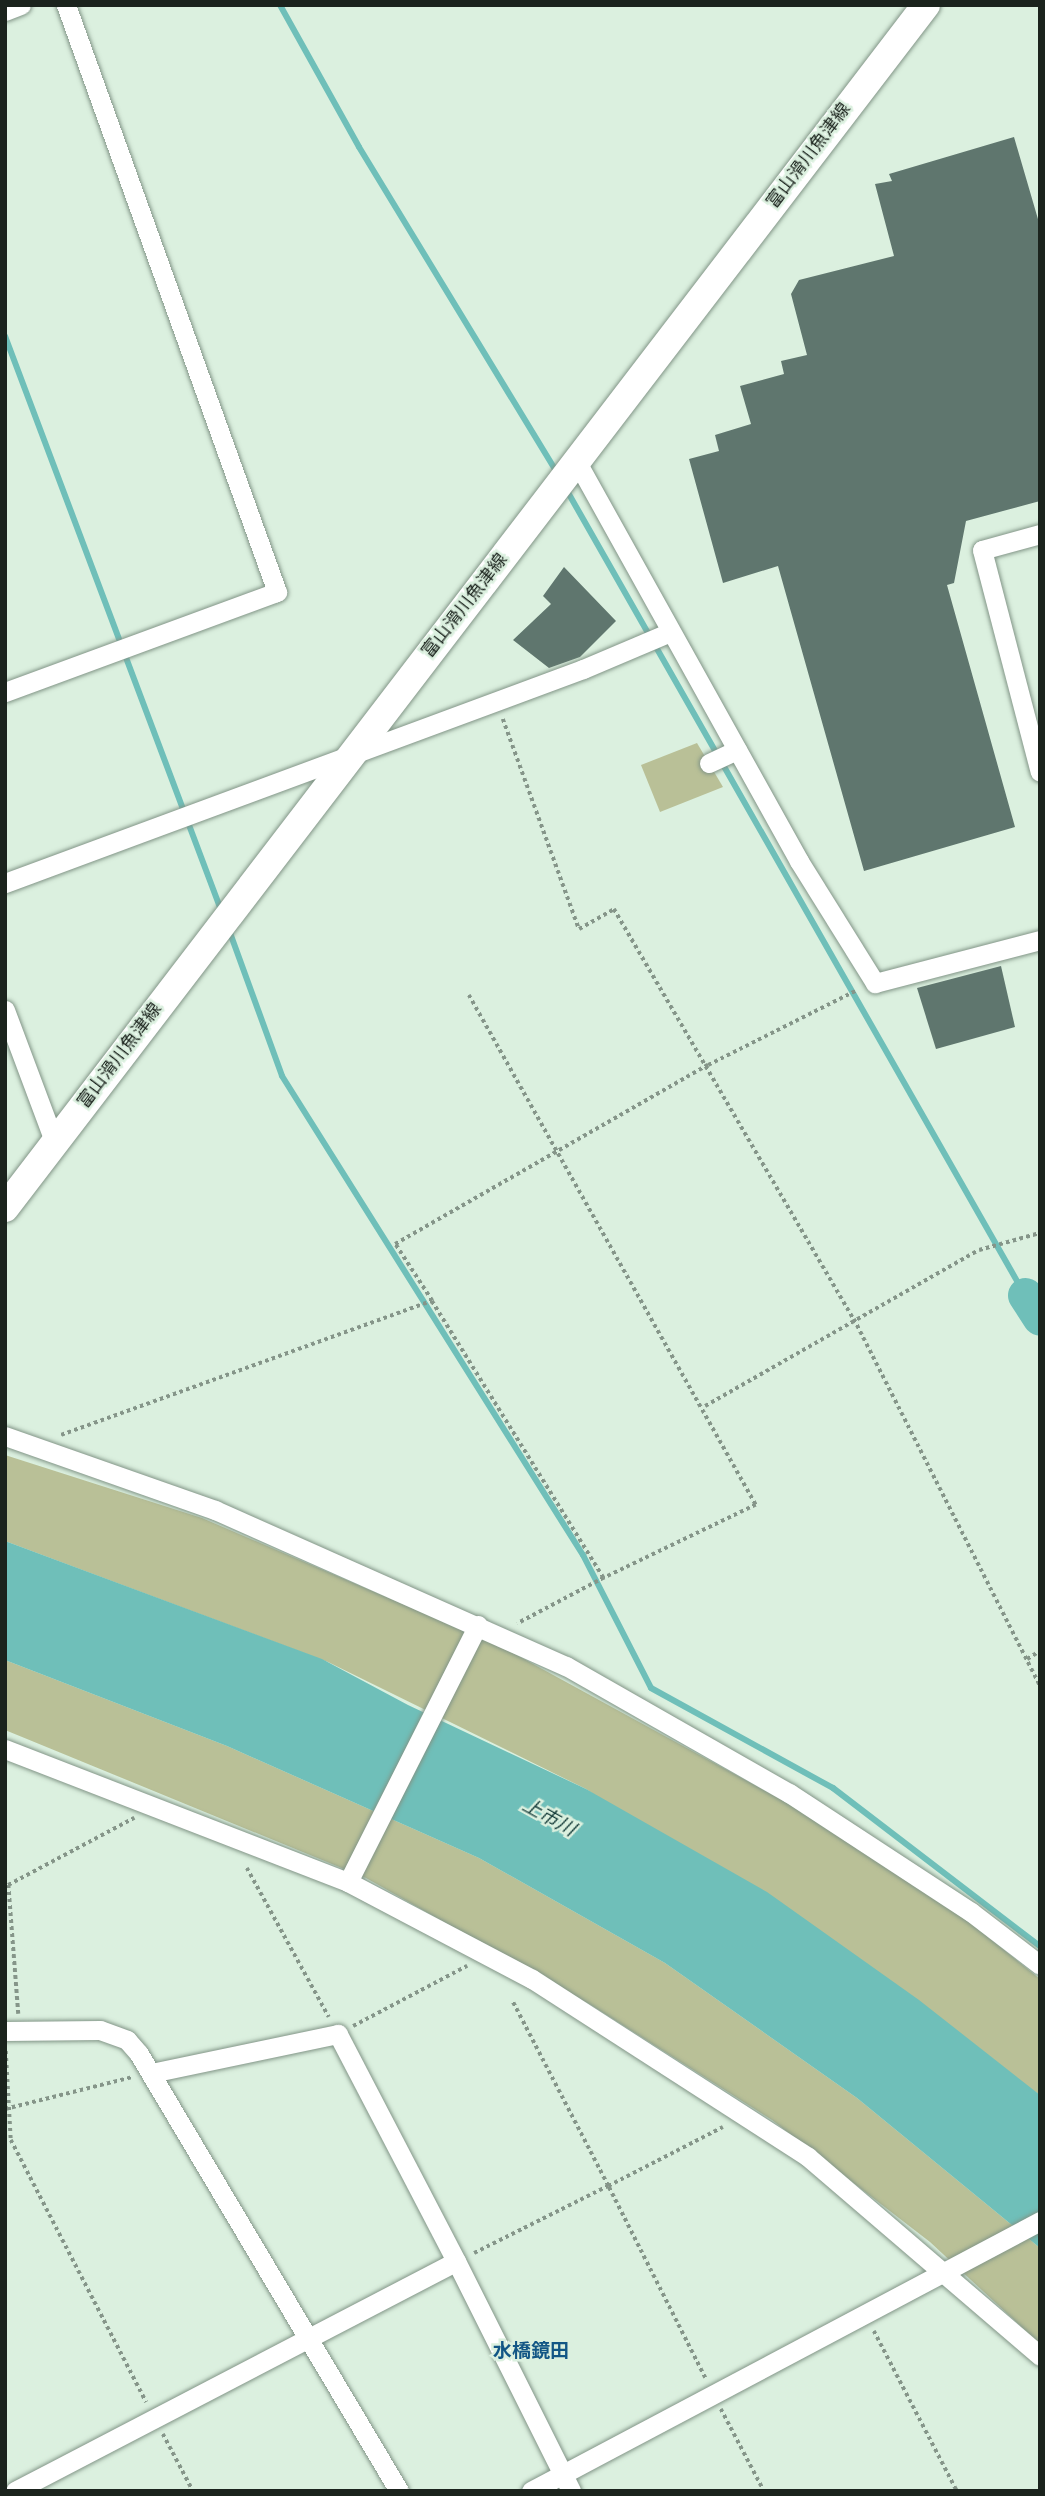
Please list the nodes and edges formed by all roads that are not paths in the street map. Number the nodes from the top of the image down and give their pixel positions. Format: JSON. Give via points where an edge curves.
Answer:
{"nodes":[{"id":1,"x":21,"y":5,"type":"edge"},
{"id":2,"x":66,"y":5,"type":"edge"},
{"id":3,"x":926,"y":5,"type":"edge"},
{"id":4,"x":5,"y":11,"type":"edge"},
{"id":5,"x":567,"y":476,"type":"junction"},
{"id":6,"x":1040,"y":534,"type":"edge"},
{"id":7,"x":668,"y":633,"type":"junction"},
{"id":8,"x":5,"y":692,"type":"edge"},
{"id":9,"x":737,"y":750,"type":"junction"},
{"id":10,"x":356,"y":751,"type":"junction"},
{"id":11,"x":709,"y":763,"type":"dead end"},
{"id":12,"x":1040,"y":772,"type":"edge"},
{"id":13,"x":5,"y":883,"type":"edge"},
{"id":14,"x":1040,"y":940,"type":"edge"},
{"id":15,"x":5,"y":1010,"type":"edge"},
{"id":16,"x":55,"y":1144,"type":"junction"},
{"id":17,"x":5,"y":1208,"type":"edge"},
{"id":18,"x":5,"y":1436,"type":"edge"},
{"id":19,"x":478,"y":1625,"type":"junction"},
{"id":20,"x":5,"y":1749,"type":"edge"},
{"id":21,"x":348,"y":1882,"type":"junction"},
{"id":22,"x":1040,"y":1965,"type":"edge"},
{"id":23,"x":10,"y":2035,"type":"edge"},
{"id":24,"x":150,"y":2073,"type":"junction"},
{"id":25,"x":1040,"y":2221,"type":"edge"},
{"id":26,"x":456,"y":2261,"type":"junction"},
{"id":27,"x":949,"y":2269,"type":"junction"},
{"id":28,"x":307,"y":2335,"type":"junction"},
{"id":29,"x":1040,"y":2356,"type":"edge"},
{"id":30,"x":566,"y":2482,"type":"edge"},
{"id":31,"x":15,"y":2491,"type":"edge"},
{"id":32,"x":399,"y":2491,"type":"edge"},
{"id":33,"x":531,"y":2491,"type":"edge"}],
"edges":[{"from":1,"to":4,"type":"street"},
{"from":2,"to":8,"type":"street","via":[[276,593]]},
{"from":3,"to":5,"type":"main road","name":"富山滑川魚津線"},
{"from":5,"to":7,"type":"street"},
{"from":5,"to":10,"type":"main road","name":"富山滑川魚津線"},
{"from":6,"to":12,"type":"street","via":[[982,550]]},
{"from":7,"to":9,"type":"street"},
{"from":7,"to":10,"type":"street","via":[[641,647]]},
{"from":9,"to":11,"type":"street"},
{"from":9,"to":14,"type":"street","via":[[875,983]]},
{"from":10,"to":13,"type":"street"},
{"from":10,"to":16,"type":"main road","name":"富山滑川魚津線"},
{"from":15,"to":16,"type":"street"},
{"from":16,"to":17,"type":"main road","name":"富山滑川魚津線"},
{"from":18,"to":19,"type":"street","via":[[215,1510]]},
{"from":19,"to":21,"type":"street"},
{"from":19,"to":22,"type":"street","via":[[789,1793],[971,1912]]},
{"from":20,"to":21,"type":"street"},
{"from":21,"to":27,"type":"street","via":[[488,1956],[684,2074],[808,2157]]},
{"from":23,"to":24,"type":"street","via":[[100,2030],[127,2040]]},
{"from":24,"to":26,"type":"street","via":[[338,2034]]},
{"from":24,"to":28,"type":"street"},
{"from":25,"to":27,"type":"street"},
{"from":26,"to":28,"type":"street"},
{"from":26,"to":30,"type":"street"},
{"from":27,"to":29,"type":"street"},
{"from":27,"to":30,"type":"street","via":[[713,2394]]},
{"from":28,"to":31,"type":"street"},
{"from":28,"to":32,"type":"street"},
{"from":30,"to":33,"type":"street"}]}
